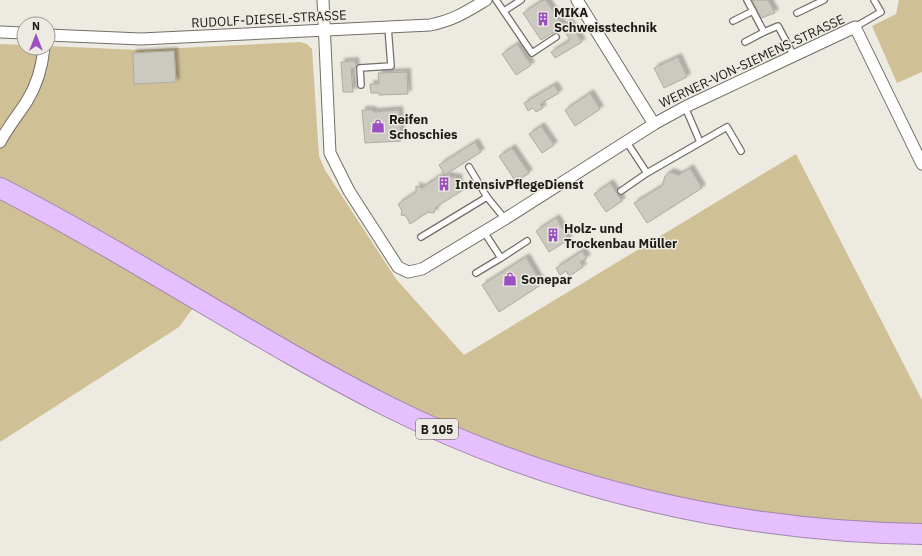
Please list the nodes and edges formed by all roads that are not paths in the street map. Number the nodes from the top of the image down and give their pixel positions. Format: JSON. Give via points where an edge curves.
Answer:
{"nodes":[{"id":1,"x":323,"y":0,"type":"edge"},
{"id":2,"x":486,"y":0,"type":"edge"},
{"id":3,"x":496,"y":0,"type":"edge"},
{"id":4,"x":521,"y":0,"type":"edge"},
{"id":5,"x":577,"y":0,"type":"edge"},
{"id":6,"x":747,"y":0,"type":"edge"},
{"id":7,"x":824,"y":0,"type":"edge"},
{"id":8,"x":874,"y":0,"type":"edge"},
{"id":9,"x":753,"y":11,"type":"junction"},
{"id":10,"x":504,"y":12,"type":"junction"},
{"id":11,"x":797,"y":13,"type":"dead end"},
{"id":12,"x":733,"y":21,"type":"dead end"},
{"id":13,"x":388,"y":27,"type":"junction"},
{"id":14,"x":855,"y":27,"type":"junction"},
{"id":15,"x":325,"y":30,"type":"junction"},
{"id":16,"x":0,"y":32,"type":"edge"},
{"id":17,"x":764,"y":32,"type":"junction"},
{"id":18,"x":16,"y":33,"type":"edge"},
{"id":19,"x":56,"y":35,"type":"edge"},
{"id":20,"x":556,"y":37,"type":"dead end"},
{"id":21,"x":745,"y":42,"type":"dead end"},
{"id":22,"x":43,"y":56,"type":"edge"},
{"id":23,"x":794,"y":56,"type":"junction"},
{"id":24,"x":361,"y":85,"type":"dead end"},
{"id":25,"x":685,"y":107,"type":"junction"},
{"id":26,"x":654,"y":124,"type":"junction"},
{"id":27,"x":625,"y":141,"type":"junction"},
{"id":28,"x":0,"y":142,"type":"edge"},
{"id":29,"x":700,"y":142,"type":"junction"},
{"id":30,"x":741,"y":151,"type":"dead end"},
{"id":31,"x":922,"y":164,"type":"edge"},
{"id":32,"x":469,"y":167,"type":"dead end"},
{"id":33,"x":647,"y":173,"type":"junction"},
{"id":34,"x":0,"y":188,"type":"edge"},
{"id":35,"x":621,"y":191,"type":"dead end"},
{"id":36,"x":487,"y":197,"type":"junction"},
{"id":37,"x":505,"y":219,"type":"junction"},
{"id":38,"x":484,"y":232,"type":"junction"},
{"id":39,"x":421,"y":237,"type":"dead end"},
{"id":40,"x":527,"y":241,"type":"dead end"},
{"id":41,"x":501,"y":258,"type":"junction"},
{"id":42,"x":476,"y":273,"type":"dead end"},
{"id":43,"x":922,"y":534,"type":"edge"}],
"edges":[{"from":1,"to":15,"type":"street","name":"WERNER-VON-SIEMENS-STRASSE"},
{"from":2,"to":13,"type":"street","name":"RUDOLF-DIESEL-STRASSE","via":[[457,18],[445,22]]},
{"from":3,"to":10,"type":"lane"},
{"from":4,"to":10,"type":"lane"},
{"from":5,"to":26,"type":"street","name":"WERNER-VON-SIEMENS-STRASSE"},
{"from":6,"to":9,"type":"lane"},
{"from":7,"to":11,"type":"lane"},
{"from":8,"to":14,"type":"lane","via":[[881,12]]},
{"from":9,"to":12,"type":"lane"},
{"from":9,"to":17,"type":"lane"},
{"from":10,"to":20,"type":"lane","via":[[532,53]]},
{"from":13,"to":15,"type":"street","name":"RUDOLF-DIESEL-STRASSE"},
{"from":13,"to":24,"type":"lane","via":[[391,66],[360,68]]},
{"from":14,"to":23,"type":"street","name":"WERNER-VON-SIEMENS-STRASSE"},
{"from":14,"to":31,"type":"street","name":"WERNER-VON-SIEMENS-STRASSE"},
{"from":15,"to":19,"type":"street","name":"RUDOLF-DIESEL-STRASSE","via":[[141,39]]},
{"from":15,"to":38,"type":"street","name":"WERNER-VON-SIEMENS-STRASSE","via":[[330,153],[349,191],[398,267],[408,272],[422,269]]},
{"from":16,"to":18,"type":"street"},
{"from":17,"to":21,"type":"lane"},
{"from":17,"to":23,"type":"lane","via":[[778,26]]},
{"from":22,"to":28,"type":"street","via":[[33,91]]},
{"from":23,"to":25,"type":"street","name":"WERNER-VON-SIEMENS-STRASSE"},
{"from":25,"to":26,"type":"street","name":"WERNER-VON-SIEMENS-STRASSE"},
{"from":25,"to":29,"type":"lane"},
{"from":26,"to":27,"type":"street","name":"WERNER-VON-SIEMENS-STRASSE"},
{"from":27,"to":33,"type":"lane"},
{"from":27,"to":37,"type":"street","name":"WERNER-VON-SIEMENS-STRASSE"},
{"from":29,"to":30,"type":"lane","via":[[727,127]]},
{"from":29,"to":33,"type":"lane"},
{"from":32,"to":36,"type":"lane"},
{"from":33,"to":35,"type":"lane"},
{"from":34,"to":43,"type":"highway","number":"B 105","via":[[116,251],[347,385],[432,427],[510,458],[640,499],[750,521],[859,532]]},
{"from":36,"to":37,"type":"lane"},
{"from":36,"to":39,"type":"lane"},
{"from":37,"to":38,"type":"street","name":"WERNER-VON-SIEMENS-STRASSE"},
{"from":38,"to":41,"type":"lane"},
{"from":40,"to":41,"type":"lane"},
{"from":41,"to":42,"type":"lane"}]}
